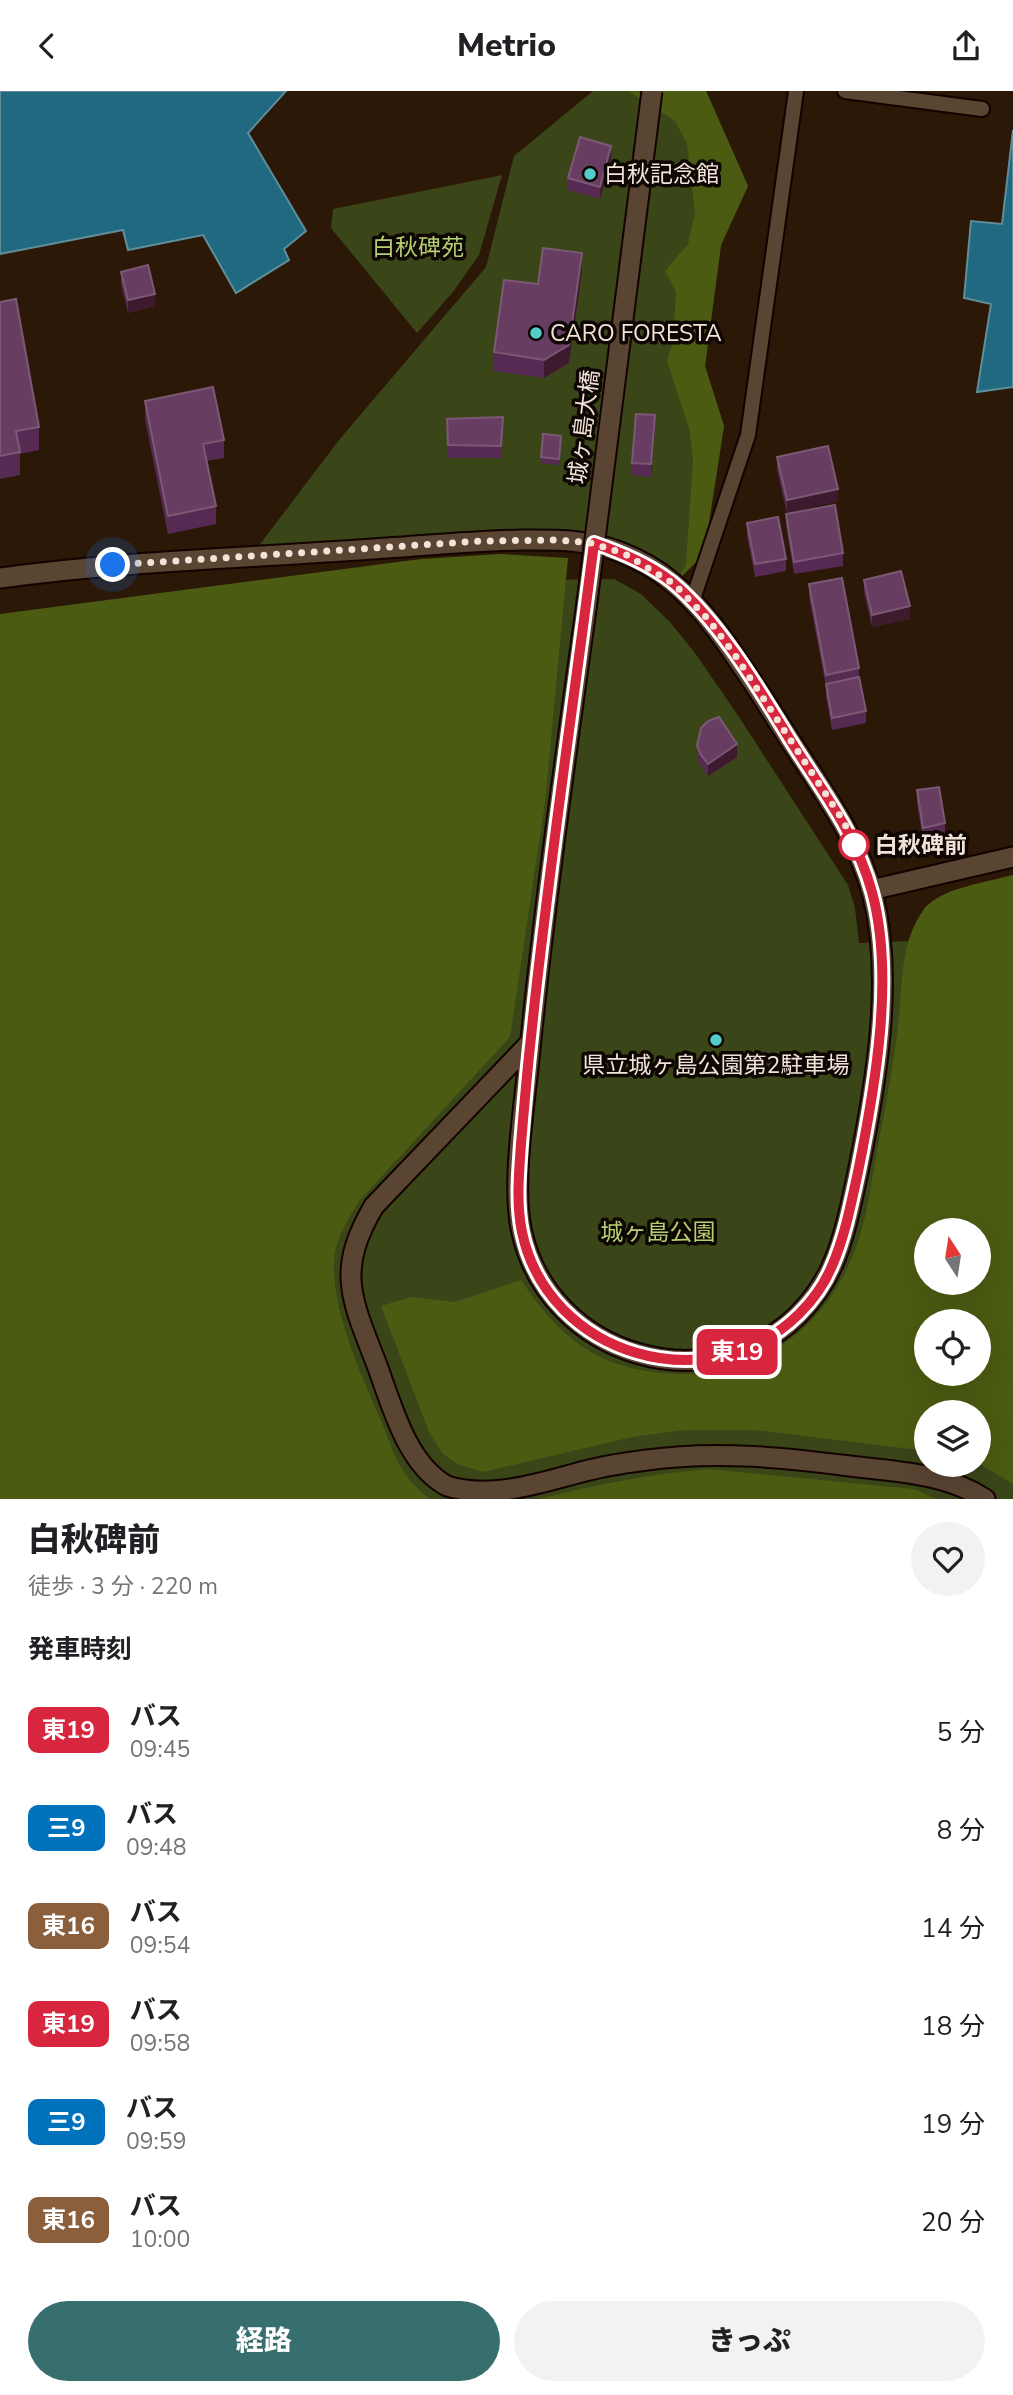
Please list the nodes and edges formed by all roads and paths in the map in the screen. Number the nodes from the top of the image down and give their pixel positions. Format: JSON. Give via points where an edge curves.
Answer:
{"nodes":[{"id":1,"x":652,"y":91,"type":"edge"},
{"id":2,"x":796,"y":91,"type":"edge"},
{"id":3,"x":845,"y":91,"type":"edge"},
{"id":4,"x":982,"y":109,"type":"dead end"},
{"id":5,"x":0,"y":578,"type":"edge"},
{"id":6,"x":692,"y":602,"type":"junction"},
{"id":7,"x":1013,"y":857,"type":"edge"},
{"id":8,"x":871,"y":890,"type":"junction"},
{"id":9,"x":530,"y":1043,"type":"junction"},
{"id":10,"x":985,"y":1499,"type":"edge"}],
"edges":[{"from":1,"to":9,"type":"street","name":"城ヶ島大橋","bridge":true},
{"from":2,"to":6,"type":"lane","via":[[748,435]]},
{"from":3,"to":4,"type":"lane"},
{"from":5,"to":6,"type":"street","name":"城ヶ島大橋","via":[[162,562],[558,540],[592,543],[625,554],[674,584]]},
{"from":6,"to":8,"type":"street","name":"城ヶ島大橋","via":[[735,655],[838,813]]},
{"from":7,"to":8,"type":"street"},
{"from":8,"to":9,"type":"street","name":"城ヶ島大橋","via":[[880,936],[880,1021],[866,1131],[842,1241],[831,1270],[799,1314],[774,1334],[736,1353],[697,1360],[634,1353],[589,1332],[549,1292],[527,1251],[519,1217]]},
{"from":9,"to":10,"type":"street","via":[[374,1206],[353,1252],[352,1297],[406,1438],[422,1465],[449,1487],[487,1496],[650,1459],[761,1457],[917,1473]]}]}
